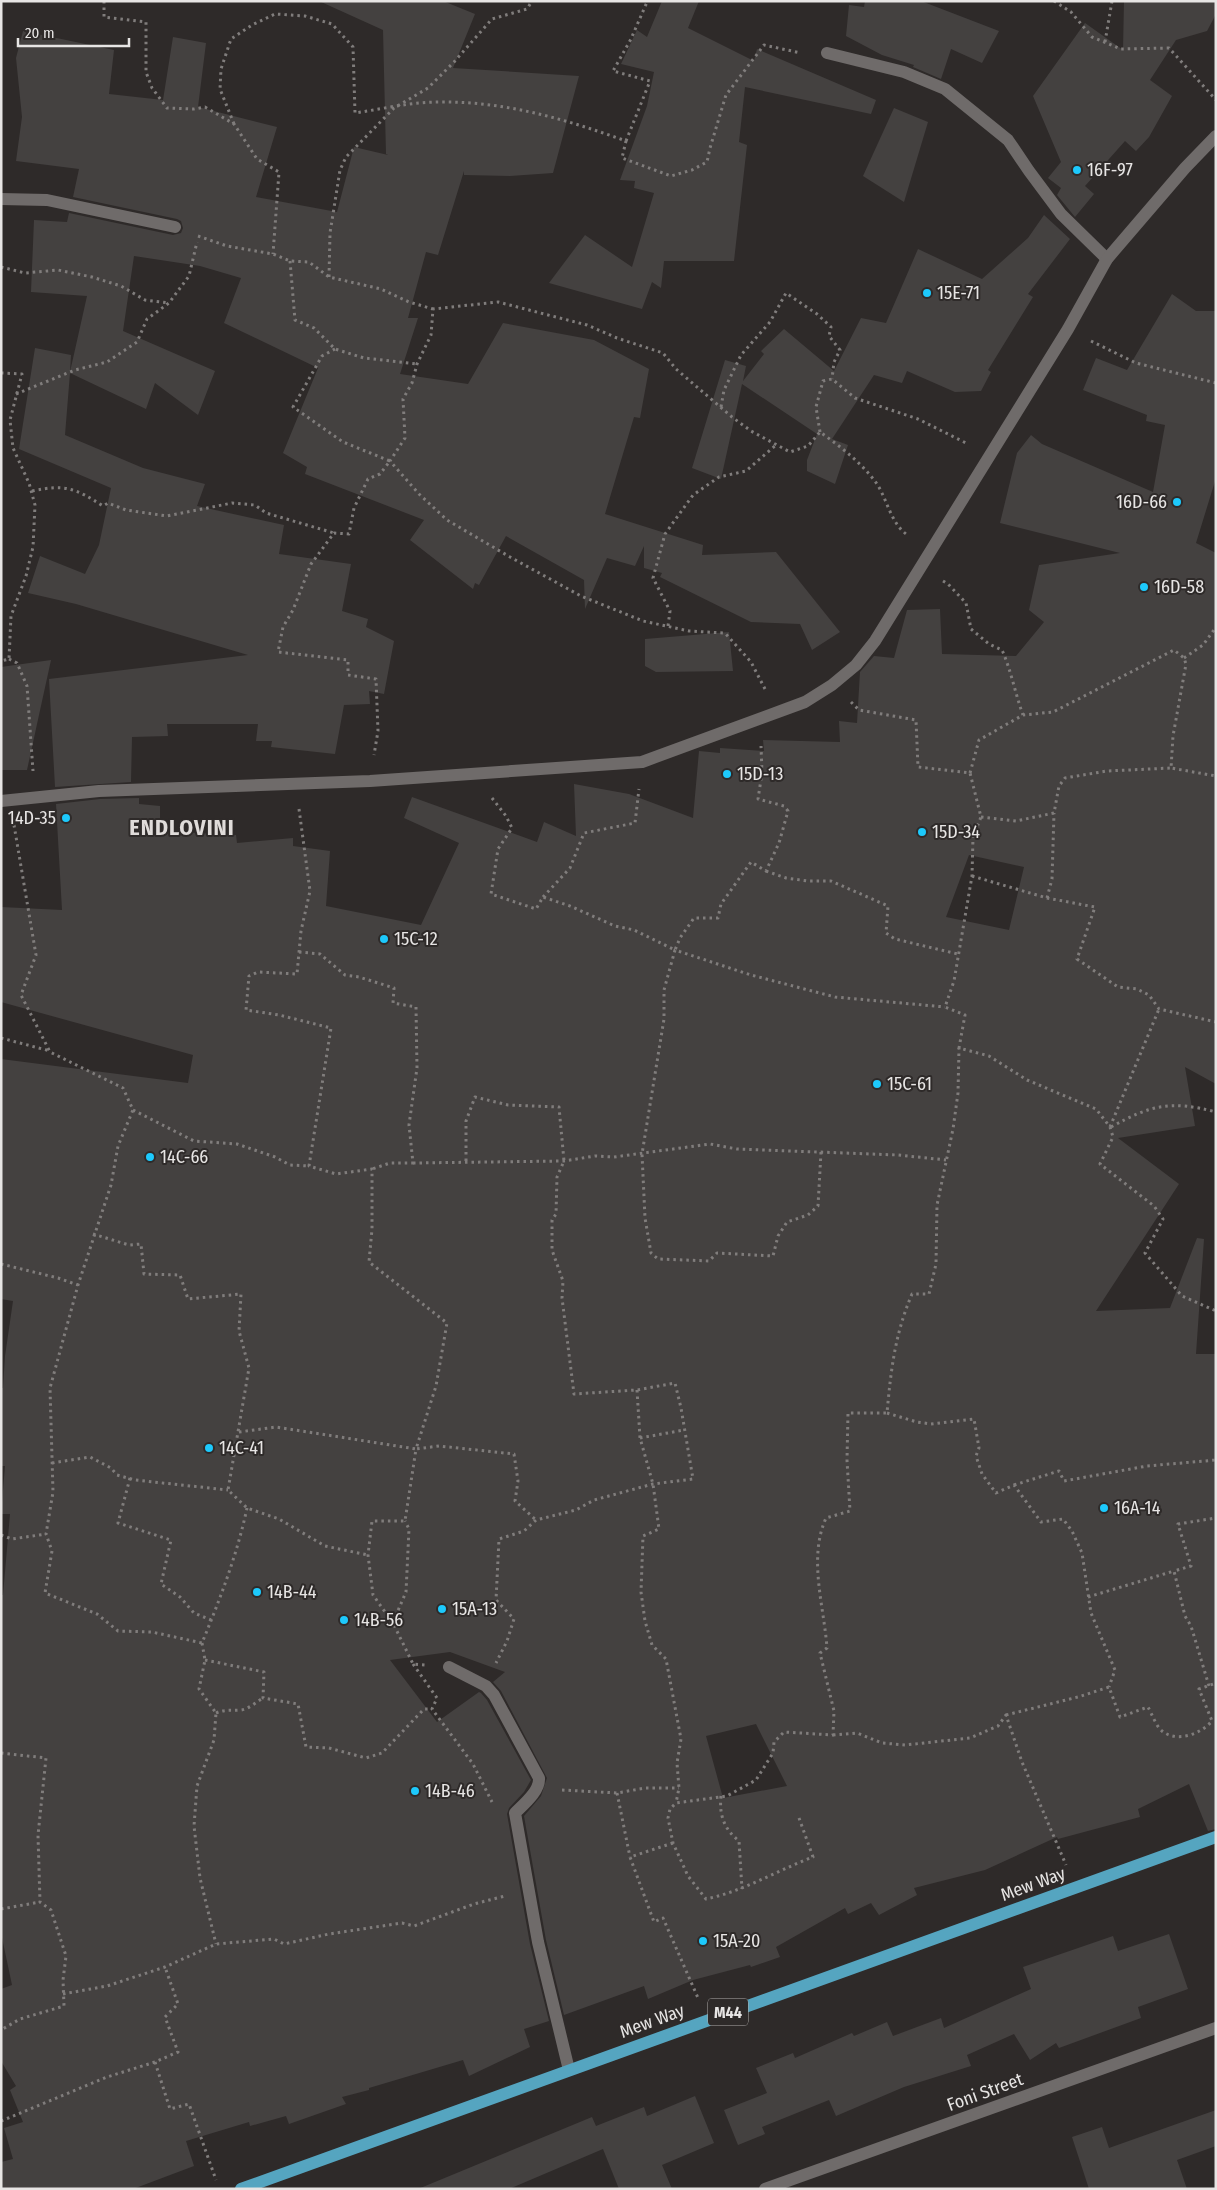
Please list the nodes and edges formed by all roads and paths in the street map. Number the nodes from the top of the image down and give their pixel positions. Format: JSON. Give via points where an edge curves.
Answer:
{"nodes":[{"id":1,"x":104,"y":1,"type":"edge"},
{"id":2,"x":532,"y":1,"type":"edge"},
{"id":3,"x":646,"y":1,"type":"edge"},
{"id":4,"x":1054,"y":1,"type":"edge"},
{"id":5,"x":1112,"y":1,"type":"edge"},
{"id":6,"x":1105,"y":42,"type":"junction"},
{"id":7,"x":827,"y":53,"type":"joint"},
{"id":8,"x":1216,"y":100,"type":"edge"},
{"id":9,"x":394,"y":108,"type":"junction"},
{"id":10,"x":234,"y":124,"type":"junction"},
{"id":11,"x":1216,"y":136,"type":"edge"},
{"id":12,"x":626,"y":141,"type":"junction"},
{"id":13,"x":1,"y":199,"type":"edge"},
{"id":14,"x":175,"y":227,"type":"joint"},
{"id":15,"x":199,"y":237,"type":"junction"},
{"id":16,"x":273,"y":254,"type":"junction"},
{"id":17,"x":1107,"y":259,"type":"junction"},
{"id":18,"x":290,"y":261,"type":"junction"},
{"id":19,"x":1,"y":267,"type":"edge"},
{"id":20,"x":329,"y":277,"type":"junction"},
{"id":21,"x":169,"y":303,"type":"junction"},
{"id":22,"x":433,"y":309,"type":"junction"},
{"id":23,"x":1068,"y":329,"type":"junction"},
{"id":24,"x":335,"y":349,"type":"junction"},
{"id":25,"x":418,"y":364,"type":"junction"},
{"id":26,"x":1,"y":374,"type":"edge"},
{"id":27,"x":832,"y":379,"type":"junction"},
{"id":28,"x":1216,"y":383,"type":"edge"},
{"id":29,"x":16,"y":394,"type":"junction"},
{"id":30,"x":721,"y":407,"type":"junction"},
{"id":31,"x":820,"y":432,"type":"junction"},
{"id":32,"x":776,"y":445,"type":"junction"},
{"id":33,"x":991,"y":453,"type":"junction"},
{"id":34,"x":390,"y":461,"type":"junction"},
{"id":35,"x":32,"y":491,"type":"junction"},
{"id":36,"x":334,"y":533,"type":"junction"},
{"id":37,"x":931,"y":551,"type":"junction"},
{"id":38,"x":919,"y":569,"type":"junction"},
{"id":39,"x":668,"y":626,"type":"junction"},
{"id":40,"x":1216,"y":627,"type":"edge"},
{"id":41,"x":1184,"y":658,"type":"junction"},
{"id":42,"x":9,"y":659,"type":"junction"},
{"id":43,"x":1,"y":661,"type":"edge"},
{"id":44,"x":832,"y":685,"type":"junction"},
{"id":45,"x":782,"y":711,"type":"junction"},
{"id":46,"x":1023,"y":715,"type":"junction"},
{"id":47,"x":753,"y":722,"type":"junction"},
{"id":48,"x":642,"y":762,"type":"junction"},
{"id":49,"x":1171,"y":768,"type":"junction"},
{"id":50,"x":493,"y":772,"type":"junction"},
{"id":51,"x":970,"y":773,"type":"junction"},
{"id":52,"x":1216,"y":776,"type":"edge"},
{"id":53,"x":370,"y":781,"type":"junction"},
{"id":54,"x":296,"y":783,"type":"junction"},
{"id":55,"x":36,"y":798,"type":"junction"},
{"id":56,"x":6,"y":801,"type":"edge"},
{"id":57,"x":1054,"y":813,"type":"junction"},
{"id":58,"x":981,"y":817,"type":"junction"},
{"id":59,"x":766,"y":870,"type":"junction"},
{"id":60,"x":972,"y":876,"type":"junction"},
{"id":61,"x":543,"y":897,"type":"junction"},
{"id":62,"x":1048,"y":898,"type":"junction"},
{"id":63,"x":675,"y":950,"type":"junction"},
{"id":64,"x":299,"y":952,"type":"junction"},
{"id":65,"x":958,"y":954,"type":"junction"},
{"id":66,"x":945,"y":1007,"type":"junction"},
{"id":67,"x":1159,"y":1008,"type":"junction"},
{"id":68,"x":1216,"y":1022,"type":"edge"},
{"id":69,"x":1,"y":1038,"type":"edge"},
{"id":70,"x":959,"y":1048,"type":"junction"},
{"id":71,"x":50,"y":1052,"type":"junction"},
{"id":72,"x":133,"y":1110,"type":"junction"},
{"id":73,"x":1216,"y":1112,"type":"edge"},
{"id":74,"x":1110,"y":1127,"type":"junction"},
{"id":75,"x":821,"y":1152,"type":"junction"},
{"id":76,"x":642,"y":1154,"type":"junction"},
{"id":77,"x":946,"y":1160,"type":"junction"},
{"id":78,"x":466,"y":1161,"type":"junction"},
{"id":79,"x":564,"y":1161,"type":"junction"},
{"id":80,"x":413,"y":1163,"type":"junction"},
{"id":81,"x":309,"y":1166,"type":"junction"},
{"id":82,"x":372,"y":1169,"type":"junction"},
{"id":83,"x":93,"y":1234,"type":"junction"},
{"id":84,"x":1,"y":1264,"type":"edge"},
{"id":85,"x":78,"y":1285,"type":"junction"},
{"id":86,"x":1216,"y":1311,"type":"edge"},
{"id":87,"x":637,"y":1390,"type":"junction"},
{"id":88,"x":887,"y":1412,"type":"junction"},
{"id":89,"x":684,"y":1430,"type":"junction"},
{"id":90,"x":239,"y":1432,"type":"junction"},
{"id":91,"x":640,"y":1438,"type":"junction"},
{"id":92,"x":416,"y":1449,"type":"junction"},
{"id":93,"x":1216,"y":1460,"type":"edge"},
{"id":94,"x":52,"y":1463,"type":"junction"},
{"id":95,"x":130,"y":1478,"type":"junction"},
{"id":96,"x":653,"y":1484,"type":"junction"},
{"id":97,"x":1014,"y":1485,"type":"junction"},
{"id":98,"x":228,"y":1490,"type":"junction"},
{"id":99,"x":247,"y":1508,"type":"junction"},
{"id":100,"x":1216,"y":1518,"type":"edge"},
{"id":101,"x":536,"y":1520,"type":"junction"},
{"id":102,"x":405,"y":1521,"type":"junction"},
{"id":103,"x":46,"y":1534,"type":"junction"},
{"id":104,"x":1,"y":1535,"type":"edge"},
{"id":105,"x":368,"y":1555,"type":"junction"},
{"id":106,"x":1174,"y":1571,"type":"junction"},
{"id":107,"x":1088,"y":1597,"type":"junction"},
{"id":108,"x":211,"y":1620,"type":"junction"},
{"id":109,"x":392,"y":1623,"type":"junction"},
{"id":110,"x":202,"y":1643,"type":"junction"},
{"id":111,"x":205,"y":1660,"type":"junction"},
{"id":112,"x":413,"y":1664,"type":"junction"},
{"id":113,"x":449,"y":1667,"type":"joint"},
{"id":114,"x":492,"y":1671,"type":"dead end"},
{"id":115,"x":1216,"y":1683,"type":"edge"},
{"id":116,"x":1209,"y":1686,"type":"junction"},
{"id":117,"x":1109,"y":1687,"type":"junction"},
{"id":118,"x":263,"y":1698,"type":"junction"},
{"id":119,"x":432,"y":1709,"type":"junction"},
{"id":120,"x":216,"y":1713,"type":"junction"},
{"id":121,"x":1006,"y":1715,"type":"junction"},
{"id":122,"x":833,"y":1735,"type":"junction"},
{"id":123,"x":1,"y":1753,"type":"edge"},
{"id":124,"x":540,"y":1783,"type":"junction"},
{"id":125,"x":678,"y":1788,"type":"junction"},
{"id":126,"x":617,"y":1793,"type":"junction"},
{"id":127,"x":721,"y":1796,"type":"junction"},
{"id":128,"x":676,"y":1803,"type":"junction"},
{"id":129,"x":516,"y":1813,"type":"junction"},
{"id":130,"x":799,"y":1818,"type":"dead end"},
{"id":131,"x":1216,"y":1836,"type":"edge"},
{"id":132,"x":673,"y":1843,"type":"junction"},
{"id":133,"x":630,"y":1857,"type":"junction"},
{"id":134,"x":1075,"y":1887,"type":"junction"},
{"id":135,"x":742,"y":1889,"type":"junction"},
{"id":136,"x":529,"y":1890,"type":"junction"},
{"id":137,"x":40,"y":1902,"type":"junction"},
{"id":138,"x":1,"y":1909,"type":"edge"},
{"id":139,"x":216,"y":1944,"type":"junction"},
{"id":140,"x":165,"y":1967,"type":"junction"},
{"id":141,"x":63,"y":1994,"type":"junction"},
{"id":142,"x":707,"y":2020,"type":"junction"},
{"id":143,"x":1216,"y":2028,"type":"edge"},
{"id":144,"x":1,"y":2030,"type":"edge"},
{"id":145,"x":155,"y":2062,"type":"junction"},
{"id":146,"x":569,"y":2070,"type":"junction"},
{"id":147,"x":1,"y":2121,"type":"edge"},
{"id":148,"x":219,"y":2189,"type":"edge"},
{"id":149,"x":241,"y":2189,"type":"edge"},
{"id":150,"x":765,"y":2189,"type":"edge"}],
"edges":[{"from":1,"to":10,"type":"path","via":[[104,17],[146,22],[146,72],[152,88],[167,108],[205,107]]},
{"from":2,"to":9,"type":"path","via":[[527,9],[492,19],[428,88]]},
{"from":3,"to":12,"type":"path","via":[[613,71],[650,81]]},
{"from":4,"to":6,"type":"path","via":[[1071,12],[1092,36]]},
{"from":5,"to":6,"type":"path"},
{"from":6,"to":8,"type":"path","via":[[1121,49],[1169,48]]},
{"from":7,"to":12,"type":"path","via":[[810,54],[764,45],[726,95],[708,162],[692,170],[671,176],[622,158]]},
{"from":7,"to":17,"type":"street","via":[[904,72],[945,89],[1008,140],[1061,214]]},
{"from":9,"to":10,"type":"path","via":[[355,113],[353,47],[332,24],[305,16],[276,14],[231,39],[221,69],[220,89]]},
{"from":9,"to":12,"type":"path","via":[[437,102],[486,103],[567,120]]},
{"from":9,"to":20,"type":"path","via":[[346,157],[340,170],[330,233]]},
{"from":10,"to":16,"type":"path","via":[[257,159],[278,172]]},
{"from":11,"to":17,"type":"street"},
{"from":13,"to":14,"type":"street","via":[[47,200]]},
{"from":14,"to":15,"type":"path"},
{"from":15,"to":16,"type":"path","via":[[227,246]]},
{"from":15,"to":21,"type":"path","via":[[189,276]]},
{"from":16,"to":18,"type":"path"},
{"from":17,"to":23,"type":"street"},
{"from":18,"to":20,"type":"path","via":[[309,262]]},
{"from":18,"to":24,"type":"path","via":[[295,320],[314,328]]},
{"from":19,"to":21,"type":"path","via":[[25,273],[58,270],[92,277],[121,286],[144,300]]},
{"from":20,"to":22,"type":"path","via":[[381,289]]},
{"from":21,"to":29,"type":"path","via":[[147,318],[137,342],[107,362],[75,370]]},
{"from":22,"to":25,"type":"path","via":[[431,335]]},
{"from":22,"to":30,"type":"path","via":[[498,302],[587,325],[663,353],[676,369]]},
{"from":23,"to":28,"type":"path","via":[[1136,363]]},
{"from":23,"to":33,"type":"street"},
{"from":24,"to":25,"type":"path","via":[[364,358]]},
{"from":24,"to":34,"type":"path","via":[[322,356],[293,407],[343,442]]},
{"from":25,"to":34,"type":"path","via":[[403,399],[405,438]]},
{"from":26,"to":29,"type":"path","via":[[22,374]]},
{"from":27,"to":30,"type":"path","via":[[834,362],[840,350],[830,336],[831,327],[786,293],[770,322],[741,356],[724,390]]},
{"from":27,"to":31,"type":"path","via":[[823,381],[816,407]]},
{"from":27,"to":33,"type":"path","via":[[855,398],[918,419]]},
{"from":29,"to":35,"type":"path","via":[[10,420],[13,448]]},
{"from":30,"to":32,"type":"path","via":[[751,431]]},
{"from":31,"to":32,"type":"path","via":[[808,446],[790,452]]},
{"from":31,"to":37,"type":"path","via":[[848,452],[877,485],[900,531]]},
{"from":32,"to":39,"type":"path","via":[[746,471],[719,477],[694,494],[665,534],[653,578],[670,611]]},
{"from":33,"to":37,"type":"street"},
{"from":34,"to":36,"type":"path","via":[[380,474],[368,479],[354,508],[349,534]]},
{"from":34,"to":39,"type":"path","via":[[448,520],[510,557],[581,596],[643,621]]},
{"from":35,"to":36,"type":"path","via":[[73,488],[103,506],[108,503],[126,510],[167,516],[232,503],[255,505],[266,513]]},
{"from":35,"to":42,"type":"path","via":[[36,505],[33,547],[11,616]]},
{"from":36,"to":53,"type":"path","via":[[312,564],[283,627],[278,652],[348,660],[348,675],[376,679],[378,731]]},
{"from":37,"to":38,"type":"street"},
{"from":38,"to":44,"type":"street","via":[[875,641],[856,666]]},
{"from":38,"to":46,"type":"path","via":[[948,584],[966,603],[971,629],[1002,650]]},
{"from":39,"to":45,"type":"path","via":[[725,633],[751,662],[760,683]]},
{"from":40,"to":41,"type":"path","via":[[1203,645]]},
{"from":41,"to":46,"type":"path","via":[[1174,650],[1053,712]]},
{"from":41,"to":49,"type":"path","via":[[1186,664]]},
{"from":42,"to":43,"type":"path"},
{"from":42,"to":55,"type":"path","via":[[17,663],[27,686]]},
{"from":44,"to":45,"type":"street","via":[[805,702]]},
{"from":44,"to":51,"type":"path","via":[[859,710],[916,720],[918,767]]},
{"from":45,"to":47,"type":"street"},
{"from":46,"to":51,"type":"path","via":[[979,740]]},
{"from":47,"to":48,"type":"street"},
{"from":47,"to":59,"type":"path","via":[[761,742],[762,773],[758,799],[784,806],[788,811],[779,843]]},
{"from":48,"to":50,"type":"street"},
{"from":48,"to":61,"type":"path","via":[[635,824],[584,833],[570,868]]},
{"from":49,"to":52,"type":"path"},
{"from":49,"to":57,"type":"path","via":[[1107,771],[1065,778],[1059,786]]},
{"from":50,"to":53,"type":"street"},
{"from":50,"to":61,"type":"path","via":[[492,799],[512,828],[498,849],[492,894],[536,909]]},
{"from":51,"to":58,"type":"path"},
{"from":53,"to":54,"type":"street"},
{"from":54,"to":55,"type":"street","via":[[99,791]]},
{"from":54,"to":64,"type":"path","via":[[310,891]]},
{"from":55,"to":56,"type":"street"},
{"from":56,"to":71,"type":"path","via":[[36,955],[21,995]]},
{"from":57,"to":58,"type":"path","via":[[1016,821]]},
{"from":57,"to":62,"type":"path","via":[[1052,879]]},
{"from":58,"to":60,"type":"path","via":[[972,837]]},
{"from":59,"to":63,"type":"path","via":[[751,862],[721,904],[718,918],[694,918]]},
{"from":59,"to":65,"type":"path","via":[[786,878],[832,881],[888,906],[886,933],[895,939]]},
{"from":60,"to":62,"type":"path"},
{"from":60,"to":65,"type":"path"},
{"from":61,"to":63,"type":"path","via":[[615,926],[634,930]]},
{"from":62,"to":67,"type":"path","via":[[1095,907],[1077,959],[1118,987],[1137,988],[1149,995]]},
{"from":63,"to":66,"type":"path","via":[[751,975],[835,997]]},
{"from":63,"to":76,"type":"path","via":[[664,990],[664,1019]]},
{"from":64,"to":80,"type":"path","via":[[320,954],[345,976],[394,988],[393,1003],[416,1007],[417,1068],[409,1125]]},
{"from":64,"to":81,"type":"path","via":[[297,974],[258,972],[249,976],[246,1010],[331,1028]]},
{"from":65,"to":66,"type":"path","via":[[954,981]]},
{"from":66,"to":70,"type":"path","via":[[965,1015]]},
{"from":67,"to":68,"type":"path"},
{"from":67,"to":74,"type":"path"},
{"from":69,"to":71,"type":"path"},
{"from":70,"to":74,"type":"path","via":[[989,1056],[1027,1080],[1096,1109]]},
{"from":70,"to":77,"type":"path","via":[[958,1094]]},
{"from":71,"to":72,"type":"path","via":[[123,1088]]},
{"from":72,"to":81,"type":"path","via":[[194,1141],[237,1144],[290,1165]]},
{"from":72,"to":83,"type":"path","via":[[118,1146],[111,1185]]},
{"from":73,"to":74,"type":"path","via":[[1169,1105],[1140,1111]]},
{"from":74,"to":86,"type":"path","via":[[1113,1137],[1100,1164],[1154,1206],[1163,1219],[1145,1253],[1182,1296]]},
{"from":75,"to":76,"type":"path","via":[[737,1149],[710,1144]]},
{"from":75,"to":76,"type":"path","via":[[818,1206],[808,1215],[787,1222],[778,1236],[773,1256],[717,1253],[708,1261],[658,1259],[651,1253]]},
{"from":75,"to":77,"type":"path"},
{"from":76,"to":79,"type":"path"},
{"from":77,"to":88,"type":"path","via":[[937,1205],[936,1264],[929,1294],[912,1294],[901,1319]]},
{"from":78,"to":79,"type":"path"},
{"from":78,"to":79,"type":"path","via":[[466,1121],[475,1097],[508,1104],[559,1107]]},
{"from":78,"to":80,"type":"path"},
{"from":79,"to":87,"type":"path","via":[[557,1177],[552,1250],[563,1282],[562,1298],[574,1394]]},
{"from":80,"to":82,"type":"path","via":[[390,1163]]},
{"from":81,"to":82,"type":"path","via":[[336,1174]]},
{"from":82,"to":92,"type":"path","via":[[369,1262],[447,1323],[436,1386]]},
{"from":83,"to":85,"type":"path"},
{"from":83,"to":90,"type":"path","via":[[129,1245],[141,1244],[144,1274],[180,1275],[188,1299],[241,1294],[238,1330],[250,1368]]},
{"from":84,"to":85,"type":"path"},
{"from":85,"to":94,"type":"path","via":[[50,1388]]},
{"from":87,"to":89,"type":"path","via":[[675,1383]]},
{"from":87,"to":91,"type":"path"},
{"from":88,"to":97,"type":"path","via":[[931,1424],[974,1419],[979,1448],[976,1456],[982,1474],[996,1493]]},
{"from":88,"to":122,"type":"path","via":[[848,1413],[850,1511],[826,1518],[821,1529],[817,1566],[827,1648],[820,1653],[834,1711]]},
{"from":89,"to":91,"type":"path"},
{"from":89,"to":96,"type":"path","via":[[693,1479]]},
{"from":90,"to":92,"type":"path","via":[[276,1427]]},
{"from":90,"to":98,"type":"path"},
{"from":91,"to":96,"type":"path"},
{"from":92,"to":101,"type":"path","via":[[448,1447],[514,1454],[518,1481],[515,1501]]},
{"from":92,"to":102,"type":"path"},
{"from":93,"to":97,"type":"path","via":[[1147,1466],[1064,1481],[1060,1471]]},
{"from":94,"to":95,"type":"path","via":[[90,1458],[111,1468],[117,1475]]},
{"from":94,"to":103,"type":"path","via":[[53,1492]]},
{"from":95,"to":98,"type":"path"},
{"from":95,"to":108,"type":"path","via":[[118,1523],[171,1540],[161,1584],[180,1597],[194,1613]]},
{"from":96,"to":101,"type":"path"},
{"from":96,"to":125,"type":"path","via":[[659,1530],[643,1536],[641,1592],[652,1645],[666,1659],[670,1677],[681,1740],[677,1763]]},
{"from":97,"to":107,"type":"path","via":[[1041,1522],[1063,1518],[1082,1553]]},
{"from":98,"to":99,"type":"path"},
{"from":99,"to":105,"type":"path","via":[[279,1519],[325,1546]]},
{"from":99,"to":108,"type":"path","via":[[225,1587]]},
{"from":100,"to":106,"type":"path","via":[[1178,1524],[1191,1566]]},
{"from":101,"to":114,"type":"path","via":[[524,1531],[499,1539],[496,1600],[514,1618]]},
{"from":102,"to":105,"type":"path","via":[[372,1521]]},
{"from":102,"to":109,"type":"path","via":[[409,1529],[406,1592]]},
{"from":103,"to":104,"type":"path","via":[[12,1539]]},
{"from":103,"to":110,"type":"path","via":[[52,1551],[45,1593],[97,1614],[118,1631],[152,1632]]},
{"from":105,"to":109,"type":"path","via":[[373,1595]]},
{"from":106,"to":107,"type":"path"},
{"from":106,"to":116,"type":"path","via":[[1185,1616]]},
{"from":107,"to":117,"type":"path","via":[[1091,1613],[1116,1670]]},
{"from":108,"to":110,"type":"path"},
{"from":109,"to":112,"type":"path"},
{"from":110,"to":111,"type":"path"},
{"from":111,"to":118,"type":"path","via":[[264,1672]]},
{"from":111,"to":120,"type":"path","via":[[199,1689]]},
{"from":112,"to":113,"type":"path"},
{"from":112,"to":119,"type":"path","via":[[437,1698]]},
{"from":113,"to":124,"type":"street","via":[[486,1686],[494,1695]]},
{"from":115,"to":116,"type":"path"},
{"from":116,"to":117,"type":"path","via":[[1199,1689],[1212,1721],[1195,1734],[1174,1737],[1161,1731],[1148,1707],[1120,1717]]},
{"from":117,"to":121,"type":"path"},
{"from":118,"to":119,"type":"path","via":[[298,1704],[306,1747],[330,1748],[366,1758],[382,1753],[424,1709]]},
{"from":118,"to":120,"type":"path","via":[[248,1708],[224,1709]]},
{"from":119,"to":129,"type":"path","via":[[473,1764],[495,1808]]},
{"from":120,"to":139,"type":"path","via":[[214,1740],[197,1786],[194,1826],[200,1878]]},
{"from":121,"to":122,"type":"path","via":[[998,1726],[970,1738],[905,1745],[882,1743],[857,1733]]},
{"from":121,"to":134,"type":"path","via":[[1022,1762]]},
{"from":122,"to":127,"type":"path","via":[[784,1732],[774,1742],[773,1753],[756,1780]]},
{"from":123,"to":137,"type":"path","via":[[46,1758],[38,1835]]},
{"from":124,"to":126,"type":"path","via":[[568,1792]]},
{"from":124,"to":129,"type":"street"},
{"from":125,"to":126,"type":"path","via":[[645,1788]]},
{"from":125,"to":128,"type":"path"},
{"from":126,"to":133,"type":"path"},
{"from":127,"to":128,"type":"path"},
{"from":127,"to":135,"type":"path","via":[[720,1807],[727,1832],[739,1841]]},
{"from":128,"to":132,"type":"path","via":[[668,1818]]},
{"from":129,"to":136,"type":"street"},
{"from":130,"to":135,"type":"path","via":[[813,1856]]},
{"from":131,"to":134,"type":"main road","name":"Mew Way","number":"M44"},
{"from":132,"to":133,"type":"path"},
{"from":132,"to":135,"type":"path","via":[[688,1876],[706,1899]]},
{"from":133,"to":142,"type":"path","via":[[654,1922],[662,1918]]},
{"from":134,"to":142,"type":"main road","name":"Mew Way","number":"M44"},
{"from":136,"to":139,"type":"path","via":[[474,1904],[414,1926],[402,1923],[284,1944],[274,1939]]},
{"from":136,"to":146,"type":"street"},
{"from":137,"to":138,"type":"path"},
{"from":137,"to":141,"type":"path","via":[[52,1910],[66,1956]]},
{"from":139,"to":140,"type":"path"},
{"from":140,"to":141,"type":"path","via":[[107,1986]]},
{"from":140,"to":145,"type":"path","via":[[178,2004],[165,2017],[178,2052]]},
{"from":141,"to":144,"type":"path","via":[[64,2006],[20,2019]]},
{"from":142,"to":146,"type":"main road","name":"Mew Way","number":"M44"},
{"from":143,"to":150,"type":"street","name":"Foni Street"},
{"from":145,"to":147,"type":"path","via":[[107,2077]]},
{"from":145,"to":148,"type":"path","via":[[170,2109],[189,2104]]},
{"from":146,"to":149,"type":"main road","name":"Mew Way","number":"M44"}]}
